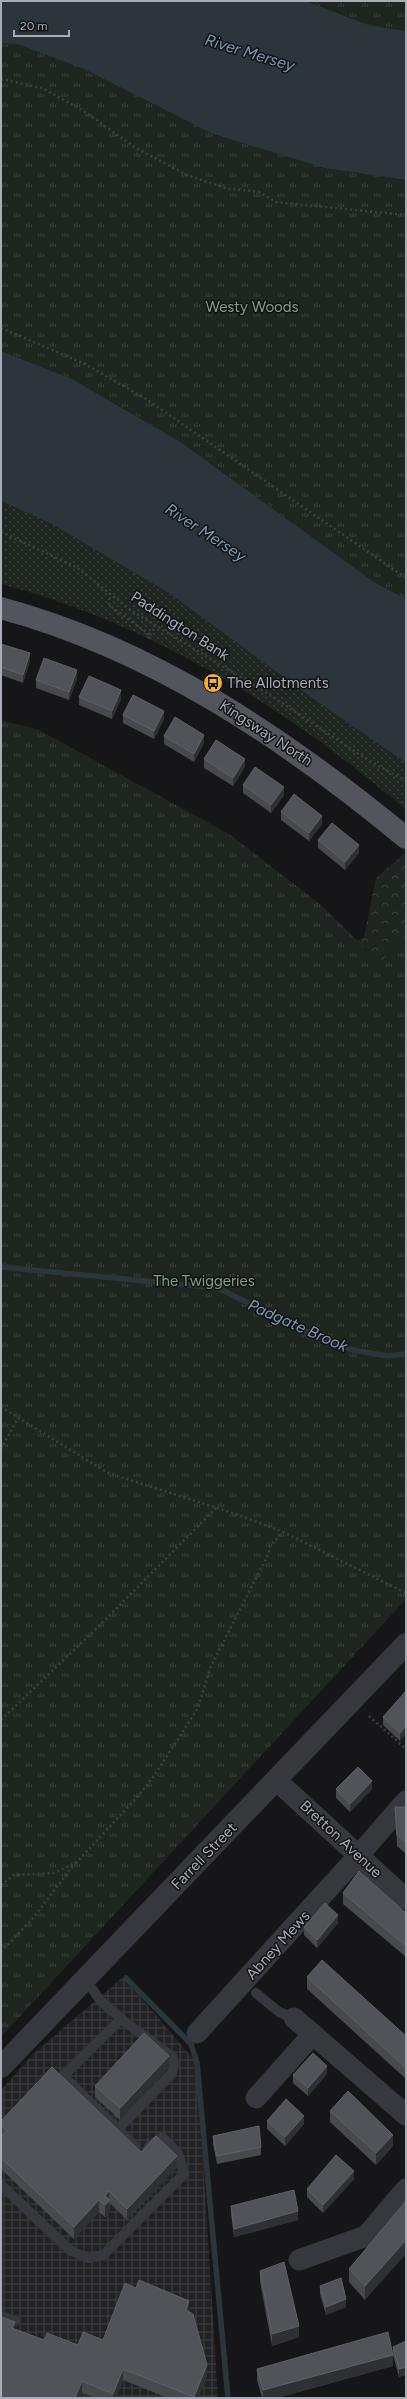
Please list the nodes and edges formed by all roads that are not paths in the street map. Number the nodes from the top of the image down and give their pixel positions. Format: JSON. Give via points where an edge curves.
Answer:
{"nodes":[{"id":1,"x":1,"y":608,"type":"edge"},
{"id":2,"x":406,"y":838,"type":"edge"},
{"id":3,"x":406,"y":1644,"type":"edge"},
{"id":4,"x":276,"y":1780,"type":"junction"},
{"id":5,"x":406,"y":1801,"type":"edge"},
{"id":6,"x":358,"y":1856,"type":"junction"},
{"id":7,"x":406,"y":1899,"type":"edge"},
{"id":8,"x":86,"y":1980,"type":"junction"},
{"id":9,"x":256,"y":1993,"type":"dead end"},
{"id":10,"x":294,"y":2018,"type":"joint"},
{"id":11,"x":121,"y":2019,"type":"junction"},
{"id":12,"x":197,"y":2033,"type":"dead end"},
{"id":13,"x":313,"y":2034,"type":"junction"},
{"id":14,"x":1,"y":2067,"type":"edge"},
{"id":15,"x":256,"y":2098,"type":"dead end"},
{"id":16,"x":406,"y":2115,"type":"edge"},
{"id":17,"x":118,"y":2129,"type":"junction"},
{"id":18,"x":1,"y":2185,"type":"edge"},
{"id":19,"x":406,"y":2189,"type":"edge"},
{"id":20,"x":299,"y":2260,"type":"dead end"},
{"id":21,"x":1,"y":2316,"type":"edge"},
{"id":22,"x":15,"y":2321,"type":"edge"}],
"edges":[{"from":1,"to":2,"type":"main road","name":"Kingsway North","via":[[66,630],[135,658],[207,695],[277,739],[341,784]]},
{"from":3,"to":4,"type":"street","name":"Farrell Street"},
{"from":4,"to":6,"type":"street","name":"Bretton Avenue"},
{"from":4,"to":8,"type":"street","name":"Farrell Street"},
{"from":5,"to":6,"type":"street","name":"Abney Mews"},
{"from":6,"to":7,"type":"street","name":"Bretton Avenue"},
{"from":6,"to":12,"type":"street","name":"Abney Mews"},
{"from":8,"to":11,"type":"lane","via":[[100,2000]]},
{"from":8,"to":14,"type":"street","name":"Farrell Street"},
{"from":9,"to":10,"type":"lane","via":[[279,2012]]},
{"from":10,"to":13,"type":"street"},
{"from":11,"to":17,"type":"lane","via":[[63,2076]]},
{"from":11,"to":17,"type":"lane","via":[[173,2057],[174,2066],[172,2073]]},
{"from":13,"to":15,"type":"street"},
{"from":13,"to":16,"type":"street"},
{"from":17,"to":18,"type":"lane","via":[[141,2152],[162,2137],[178,2153],[184,2174],[103,2255],[88,2258],[71,2251]]},
{"from":19,"to":20,"type":"street","via":[[366,2236]]},
{"from":21,"to":22,"type":"lane"}]}
